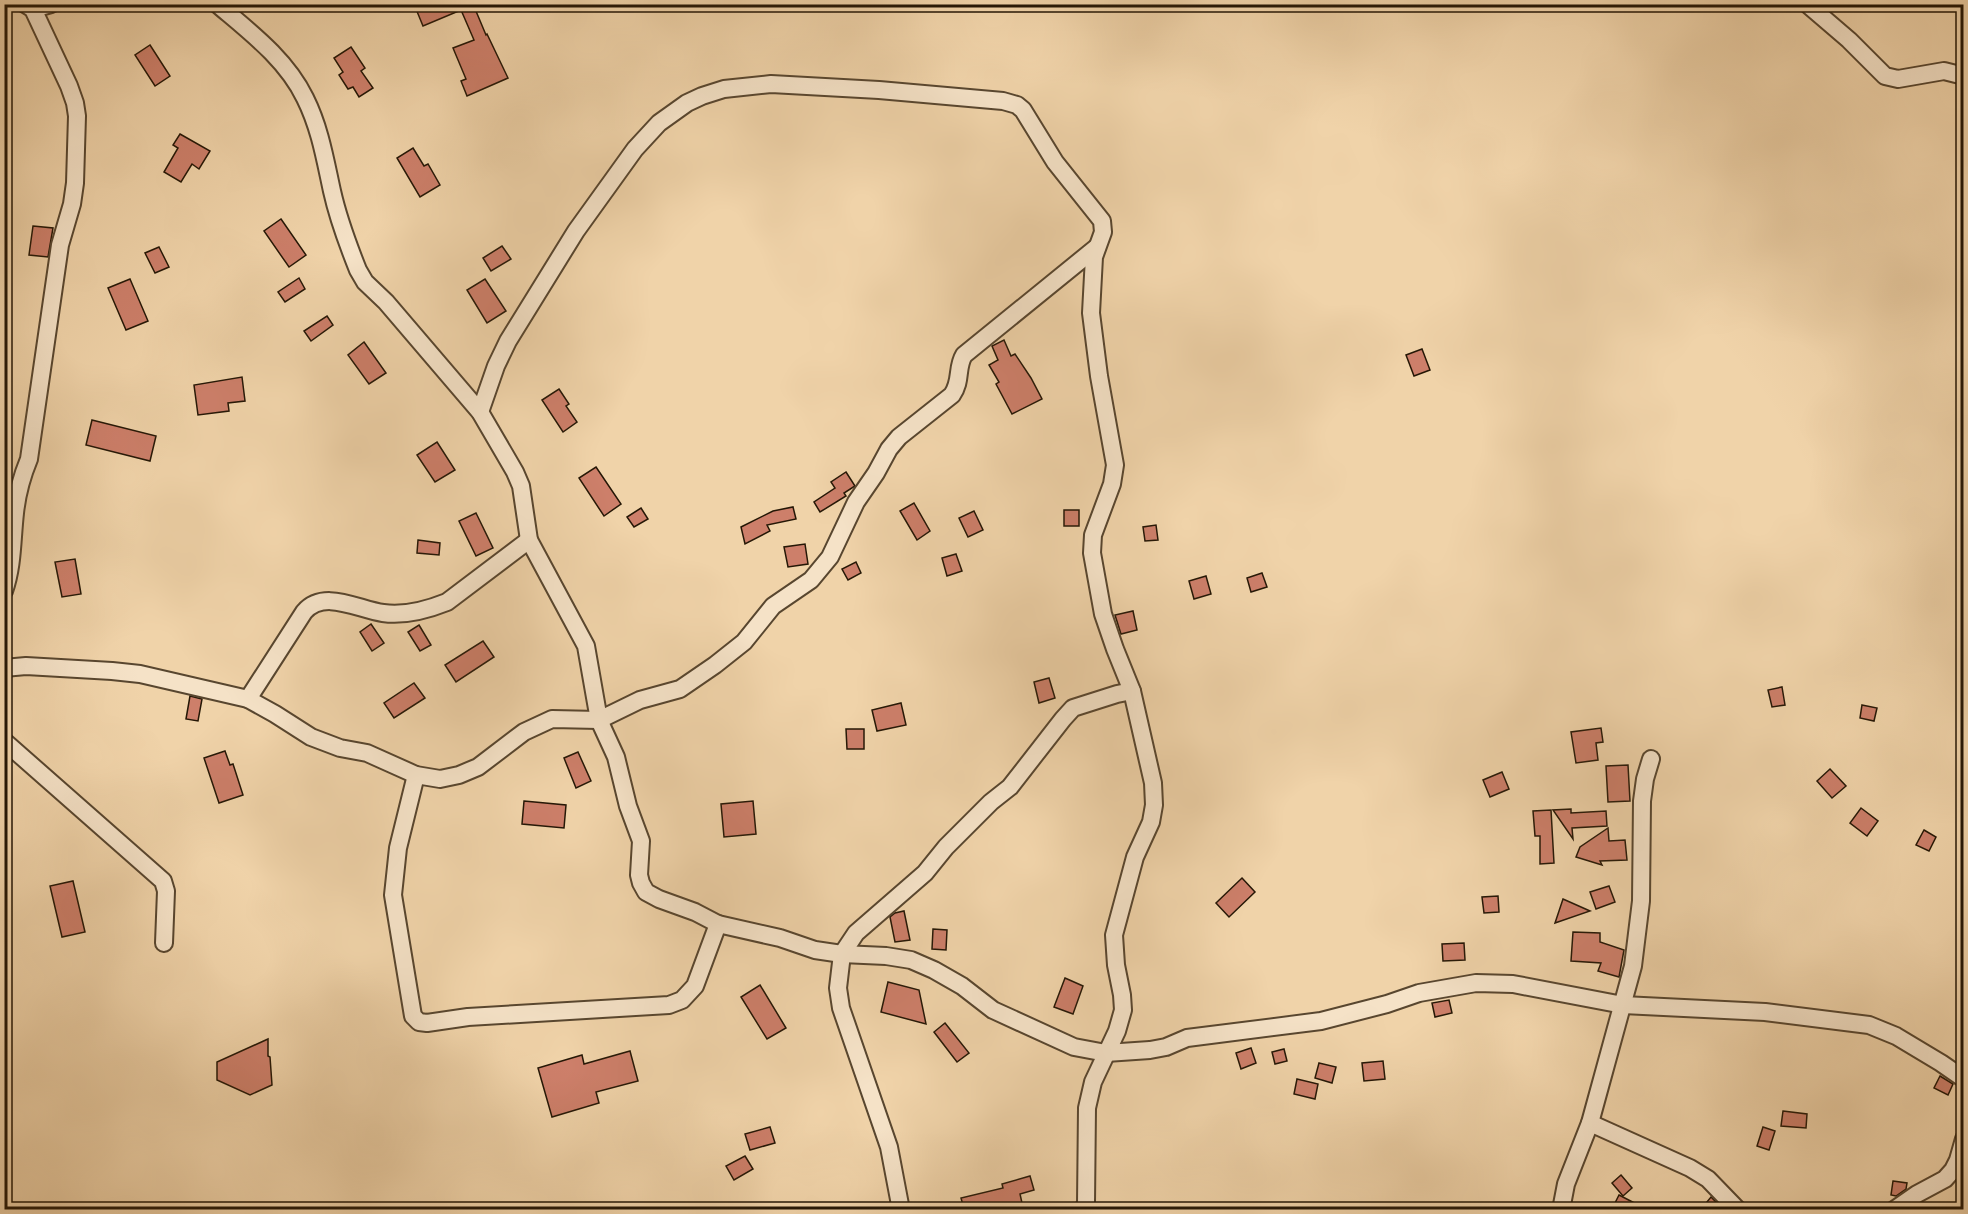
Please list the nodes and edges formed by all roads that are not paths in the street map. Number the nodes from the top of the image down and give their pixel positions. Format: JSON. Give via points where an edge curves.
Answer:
{"nodes":[{"id":1,"x":51,"y":4,"type":"edge"},
{"id":2,"x":217,"y":4,"type":"edge"},
{"id":3,"x":1807,"y":4,"type":"edge"},
{"id":4,"x":29,"y":7,"type":"edge"},
{"id":5,"x":1964,"y":76,"type":"edge"},
{"id":6,"x":1097,"y":247,"type":"junction"},
{"id":7,"x":480,"y":412,"type":"junction"},
{"id":8,"x":529,"y":540,"type":"junction"},
{"id":9,"x":4,"y":591,"type":"edge"},
{"id":10,"x":4,"y":668,"type":"edge"},
{"id":11,"x":1132,"y":691,"type":"junction"},
{"id":12,"x":248,"y":699,"type":"junction"},
{"id":13,"x":599,"y":720,"type":"junction"},
{"id":14,"x":4,"y":741,"type":"edge"},
{"id":15,"x":1651,"y":759,"type":"dead end"},
{"id":16,"x":416,"y":775,"type":"junction"},
{"id":17,"x":718,"y":924,"type":"junction"},
{"id":18,"x":164,"y":943,"type":"dead end"},
{"id":19,"x":842,"y":954,"type":"junction"},
{"id":20,"x":1623,"y":1005,"type":"junction"},
{"id":21,"x":1107,"y":1053,"type":"junction"},
{"id":22,"x":1964,"y":1079,"type":"edge"},
{"id":23,"x":1590,"y":1123,"type":"junction"},
{"id":24,"x":1964,"y":1139,"type":"edge"},
{"id":25,"x":1958,"y":1174,"type":"edge"},
{"id":26,"x":901,"y":1209,"type":"edge"},
{"id":27,"x":1083,"y":1209,"type":"edge"},
{"id":28,"x":1561,"y":1209,"type":"edge"},
{"id":29,"x":1738,"y":1209,"type":"edge"},
{"id":30,"x":1894,"y":1209,"type":"edge"}],
"edges":[{"from":1,"to":4,"type":"street"},
{"from":2,"to":7,"type":"street","via":[[262,42],[305,97],[325,152],[332,193],[365,282]]},
{"from":3,"to":5,"type":"street","via":[[1885,76],[1898,79],[1944,71]]},
{"from":4,"to":9,"type":"street","via":[[75,103],[75,183],[60,246],[29,459],[15,510]]},
{"from":6,"to":7,"type":"street","via":[[1103,232],[1102,221],[1055,162],[1017,105],[879,90],[771,84],[724,88],[676,110],[635,148],[576,231],[508,341]]},
{"from":6,"to":11,"type":"street","via":[[1091,313],[1115,465],[1093,535],[1092,553],[1103,614]]},
{"from":6,"to":13,"type":"street","via":[[964,355],[952,395],[888,449],[856,502],[830,557],[811,580],[773,606],[744,642],[680,689],[640,700]]},
{"from":7,"to":8,"type":"street","via":[[521,486]]},
{"from":8,"to":12,"type":"street","via":[[447,602],[433,607],[384,613],[327,600],[310,605]]},
{"from":8,"to":13,"type":"street","via":[[586,646]]},
{"from":10,"to":12,"type":"street","via":[[141,674]]},
{"from":11,"to":19,"type":"street","via":[[1073,708],[1010,787],[946,847],[925,873],[856,933]]},
{"from":11,"to":21,"type":"street","via":[[1153,783],[1154,805],[1114,935],[1123,1010]]},
{"from":12,"to":16,"type":"street","via":[[311,737],[367,753]]},
{"from":13,"to":16,"type":"street","via":[[552,720],[524,732],[478,767],[459,776]]},
{"from":13,"to":17,"type":"street","via":[[616,757],[641,841],[641,883],[659,899]]},
{"from":14,"to":18,"type":"street","via":[[163,881]]},
{"from":15,"to":20,"type":"street","via":[[1642,801],[1641,901],[1636,947]]},
{"from":16,"to":17,"type":"street","via":[[398,848],[393,895],[412,1016],[419,1022],[669,1005],[682,1000],[695,986]]},
{"from":17,"to":19,"type":"street"},
{"from":19,"to":21,"type":"street","via":[[911,960],[962,986],[993,1010],[1074,1047]]},
{"from":19,"to":26,"type":"street","via":[[838,988],[841,1008],[889,1147]]},
{"from":20,"to":21,"type":"street","via":[[1513,984],[1476,982],[1419,993],[1321,1021],[1187,1038],[1150,1050]]},
{"from":20,"to":22,"type":"street","via":[[1765,1012],[1869,1025],[1896,1036]]},
{"from":20,"to":23,"type":"street"},
{"from":21,"to":27,"type":"street","via":[[1093,1082],[1087,1108]]},
{"from":23,"to":28,"type":"street","via":[[1566,1184]]},
{"from":23,"to":29,"type":"street","via":[[1690,1168],[1708,1179]]},
{"from":24,"to":25,"type":"street"},
{"from":25,"to":30,"type":"street"}]}
